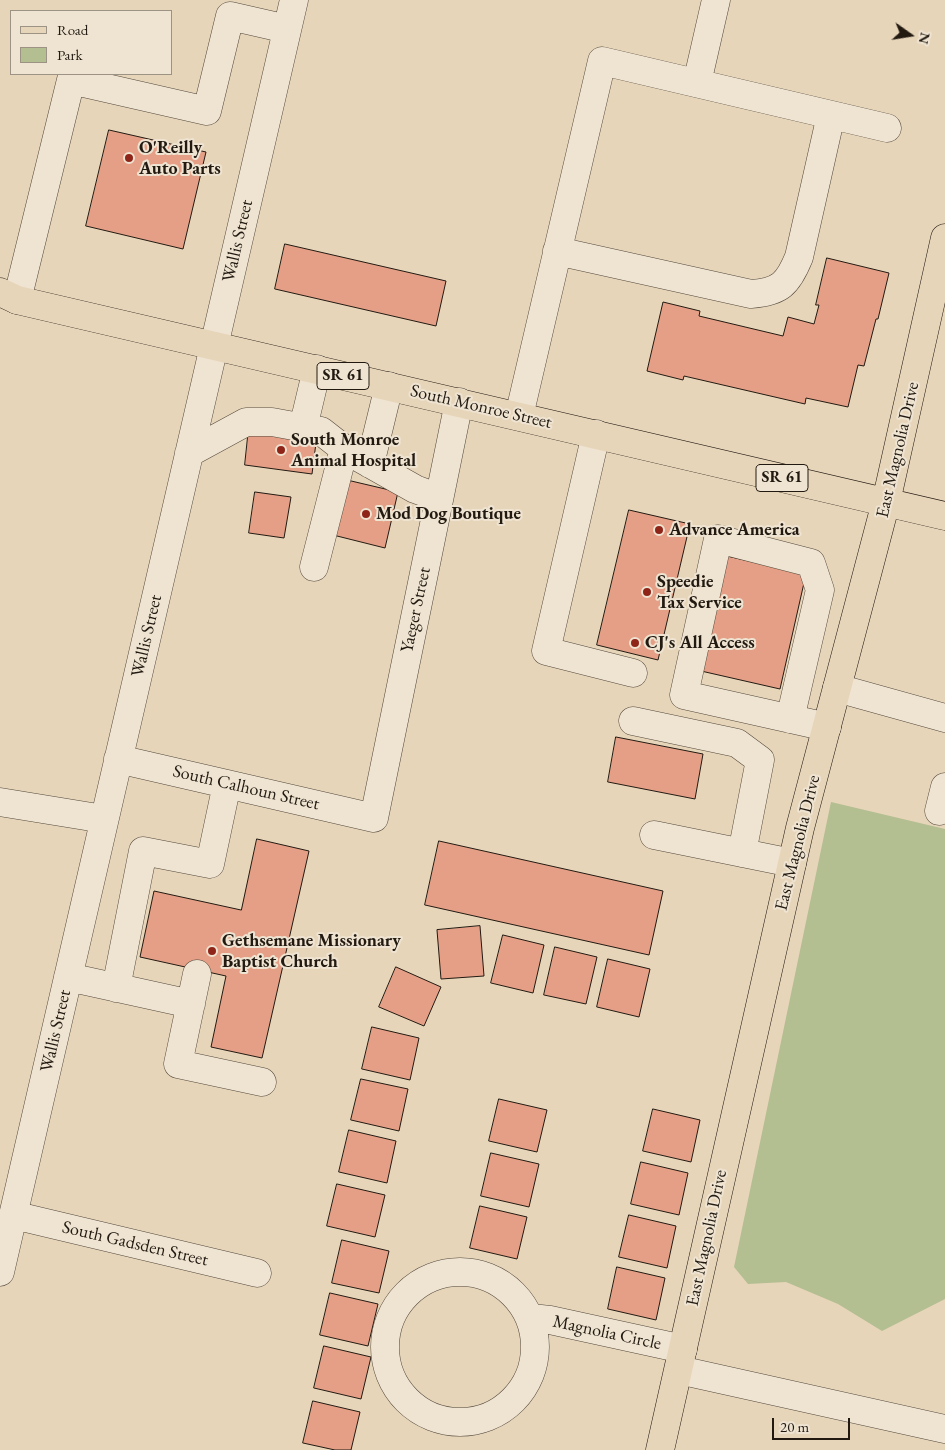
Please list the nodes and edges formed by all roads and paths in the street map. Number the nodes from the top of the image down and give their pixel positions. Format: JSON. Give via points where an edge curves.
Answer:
{"nodes":[{"id":1,"x":294,"y":0,"type":"edge"},
{"id":2,"x":716,"y":0,"type":"edge"},
{"id":3,"x":287,"y":28,"type":"junction"},
{"id":4,"x":697,"y":83,"type":"junction"},
{"id":5,"x":831,"y":115,"type":"junction"},
{"id":6,"x":887,"y":128,"type":"dead end"},
{"id":7,"x":557,"y":251,"type":"junction"},
{"id":8,"x":943,"y":253,"type":"edge"},
{"id":9,"x":6,"y":297,"type":"edge"},
{"id":10,"x":214,"y":346,"type":"junction"},
{"id":11,"x":317,"y":370,"type":"junction"},
{"id":12,"x":389,"y":386,"type":"junction"},
{"id":13,"x":459,"y":402,"type":"junction"},
{"id":14,"x":519,"y":416,"type":"junction"},
{"id":15,"x":303,"y":428,"type":"junction"},
{"id":16,"x":596,"y":434,"type":"junction"},
{"id":17,"x":344,"y":449,"type":"junction"},
{"id":18,"x":189,"y":453,"type":"junction"},
{"id":19,"x":370,"y":464,"type":"junction"},
{"id":20,"x":439,"y":498,"type":"junction"},
{"id":21,"x":886,"y":502,"type":"junction"},
{"id":22,"x":945,"y":516,"type":"edge"},
{"id":23,"x":314,"y":567,"type":"dead end"},
{"id":24,"x":633,"y":673,"type":"dead end"},
{"id":25,"x":837,"y":688,"type":"junction"},
{"id":26,"x":945,"y":718,"type":"edge"},
{"id":27,"x":790,"y":719,"type":"junction"},
{"id":28,"x":633,"y":721,"type":"dead end"},
{"id":29,"x":827,"y":727,"type":"junction"},
{"id":30,"x":118,"y":759,"type":"junction"},
{"id":31,"x":226,"y":784,"type":"junction"},
{"id":32,"x":0,"y":802,"type":"edge"},
{"id":33,"x":374,"y":818,"type":"joint"},
{"id":34,"x":104,"y":819,"type":"junction"},
{"id":35,"x":654,"y":835,"type":"dead end"},
{"id":36,"x":742,"y":853,"type":"junction"},
{"id":37,"x":792,"y":863,"type":"junction"},
{"id":38,"x":197,"y":974,"type":"dead end"},
{"id":39,"x":68,"y":977,"type":"junction"},
{"id":40,"x":116,"y":988,"type":"junction"},
{"id":41,"x":190,"y":1004,"type":"junction"},
{"id":42,"x":262,"y":1082,"type":"dead end"},
{"id":43,"x":13,"y":1215,"type":"junction"},
{"id":44,"x":0,"y":1272,"type":"edge"},
{"id":45,"x":257,"y":1273,"type":"dead end"},
{"id":46,"x":531,"y":1318,"type":"junction"},
{"id":47,"x":681,"y":1359,"type":"junction"},
{"id":48,"x":945,"y":1428,"type":"edge"},
{"id":49,"x":660,"y":1450,"type":"edge"}],
"edges":[{"from":1,"to":3,"type":"street","name":"Wallis Street"},
{"from":2,"to":4,"type":"street"},
{"from":3,"to":9,"type":"street","via":[[230,16],[207,111],[71,80]]},
{"from":3,"to":10,"type":"street","name":"Wallis Street"},
{"from":4,"to":5,"type":"street"},
{"from":4,"to":7,"type":"street","via":[[602,61]]},
{"from":5,"to":6,"type":"street"},
{"from":5,"to":7,"type":"street","via":[[799,257],[792,276],[768,293],[751,294]]},
{"from":7,"to":14,"type":"street"},
{"from":8,"to":21,"type":"main road","name":"East Magnolia Drive"},
{"from":9,"to":10,"type":"main road","name":"South Monroe Street","number":"SR 61"},
{"from":10,"to":11,"type":"main road","name":"South Monroe Street","number":"SR 61"},
{"from":10,"to":18,"type":"street","name":"Wallis Street"},
{"from":11,"to":12,"type":"main road","name":"South Monroe Street","number":"SR 61"},
{"from":11,"to":15,"type":"street"},
{"from":12,"to":13,"type":"main road","name":"South Monroe Street","number":"SR 61"},
{"from":12,"to":19,"type":"street"},
{"from":13,"to":14,"type":"main road","name":"South Monroe Street","number":"SR 61"},
{"from":13,"to":20,"type":"street","name":"Yaeger Street"},
{"from":14,"to":16,"type":"main road","name":"South Monroe Street","number":"SR 61"},
{"from":15,"to":17,"type":"street","via":[[321,431]]},
{"from":15,"to":18,"type":"street","via":[[272,422],[246,422]]},
{"from":16,"to":21,"type":"main road","name":"South Monroe Street","number":"SR 61"},
{"from":16,"to":24,"type":"street","via":[[546,651]]},
{"from":17,"to":19,"type":"street"},
{"from":17,"to":23,"type":"street"},
{"from":18,"to":30,"type":"street","name":"Wallis Street"},
{"from":19,"to":20,"type":"street","via":[[415,489]]},
{"from":20,"to":33,"type":"street","name":"Yaeger Street"},
{"from":21,"to":22,"type":"main road","name":"South Monroe Street","number":"SR 61"},
{"from":21,"to":25,"type":"main road","name":"East Magnolia Drive"},
{"from":25,"to":26,"type":"street"},
{"from":25,"to":29,"type":"main road","name":"East Magnolia Drive"},
{"from":27,"to":27,"type":"street","via":[[684,695],[718,539],[811,563],[820,590]]},
{"from":27,"to":29,"type":"street"},
{"from":28,"to":36,"type":"street","via":[[738,743],[760,760]]},
{"from":29,"to":37,"type":"main road","name":"East Magnolia Drive"},
{"from":30,"to":31,"type":"street","name":"South Calhoun Street"},
{"from":30,"to":34,"type":"street","name":"Wallis Street"},
{"from":31,"to":33,"type":"street","name":"South Calhoun Street"},
{"from":31,"to":40,"type":"street","via":[[210,864],[144,851]]},
{"from":32,"to":34,"type":"street"},
{"from":34,"to":39,"type":"street","name":"Wallis Street"},
{"from":35,"to":36,"type":"street"},
{"from":36,"to":37,"type":"street"},
{"from":37,"to":47,"type":"main road","name":"East Magnolia Drive"},
{"from":38,"to":41,"type":"street"},
{"from":39,"to":40,"type":"street"},
{"from":39,"to":43,"type":"street","name":"Wallis Street"},
{"from":40,"to":41,"type":"street"},
{"from":41,"to":42,"type":"street","via":[[178,1064]]},
{"from":43,"to":44,"type":"street","name":"Wallis Street"},
{"from":43,"to":45,"type":"street","name":"South Gadsden Street"},
{"from":46,"to":46,"type":"street","name":"Magnolia Circle","via":[[517,1297],[498,1281],[474,1272],[449,1272],[425,1280],[407,1294],[393,1313],[386,1334],[385,1358],[392,1380],[405,1399],[423,1414],[445,1422],[468,1423],[491,1417],[510,1404],[526,1386],[534,1364],[536,1341]]},
{"from":46,"to":47,"type":"street","name":"Magnolia Circle","via":[[550,1320]]},
{"from":47,"to":48,"type":"street"},
{"from":47,"to":49,"type":"main road","name":"East Magnolia Drive"}]}
